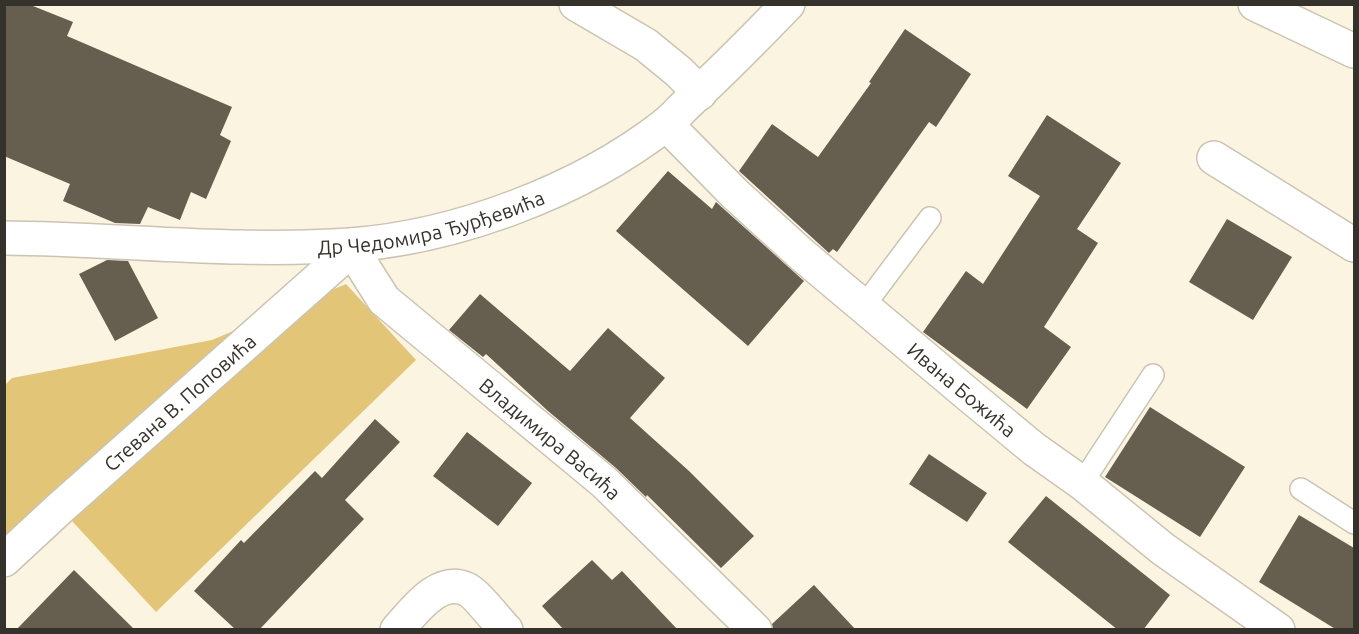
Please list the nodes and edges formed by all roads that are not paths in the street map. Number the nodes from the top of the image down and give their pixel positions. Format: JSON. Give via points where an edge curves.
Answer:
{"nodes":[{"id":1,"x":576,"y":4,"type":"edge"},
{"id":2,"x":788,"y":4,"type":"edge"},
{"id":3,"x":1255,"y":4,"type":"edge"},
{"id":4,"x":1354,"y":51,"type":"edge"},
{"id":5,"x":700,"y":93,"type":"junction"},
{"id":6,"x":666,"y":124,"type":"junction"},
{"id":7,"x":1214,"y":158,"type":"dead end"},
{"id":8,"x":930,"y":219,"type":"dead end"},
{"id":9,"x":4,"y":238,"type":"edge"},
{"id":10,"x":352,"y":244,"type":"junction"},
{"id":11,"x":1354,"y":245,"type":"edge"},
{"id":12,"x":863,"y":307,"type":"junction"},
{"id":13,"x":1154,"y":375,"type":"dead end"},
{"id":14,"x":1082,"y":483,"type":"junction"},
{"id":15,"x":1301,"y":489,"type":"dead end"},
{"id":16,"x":1354,"y":523,"type":"edge"},
{"id":17,"x":4,"y":560,"type":"edge"},
{"id":18,"x":397,"y":630,"type":"edge"},
{"id":19,"x":506,"y":630,"type":"edge"},
{"id":20,"x":754,"y":630,"type":"edge"},
{"id":21,"x":1278,"y":630,"type":"edge"}],
"edges":[{"from":1,"to":5,"type":"street","via":[[646,45]]},
{"from":2,"to":5,"type":"street","name":"Др Чедомира Ђурђевића"},
{"from":3,"to":4,"type":"street"},
{"from":5,"to":6,"type":"street","name":"Др Чедомира Ђурђевића"},
{"from":6,"to":10,"type":"street","name":"Др Чедомира Ђурђевића","via":[[605,165],[490,217],[451,228]]},
{"from":6,"to":12,"type":"street","name":"Ивана Божића","via":[[734,193]]},
{"from":7,"to":11,"type":"street"},
{"from":8,"to":12,"type":"lane"},
{"from":9,"to":10,"type":"street","name":"Др Чедомира Ђурђевића","via":[[297,247]]},
{"from":10,"to":17,"type":"street","name":"Стевана В. Поповића","via":[[342,258]]},
{"from":10,"to":20,"type":"street","name":"Владимира Васића","via":[[384,300],[604,482]]},
{"from":12,"to":14,"type":"street","name":"Ивана Божића","via":[[1034,449]]},
{"from":13,"to":14,"type":"lane"},
{"from":14,"to":21,"type":"street","name":"Ивана Божића","via":[[1163,549]]},
{"from":15,"to":16,"type":"lane"},
{"from":18,"to":19,"type":"street","via":[[431,595],[451,587],[467,589]]}]}
